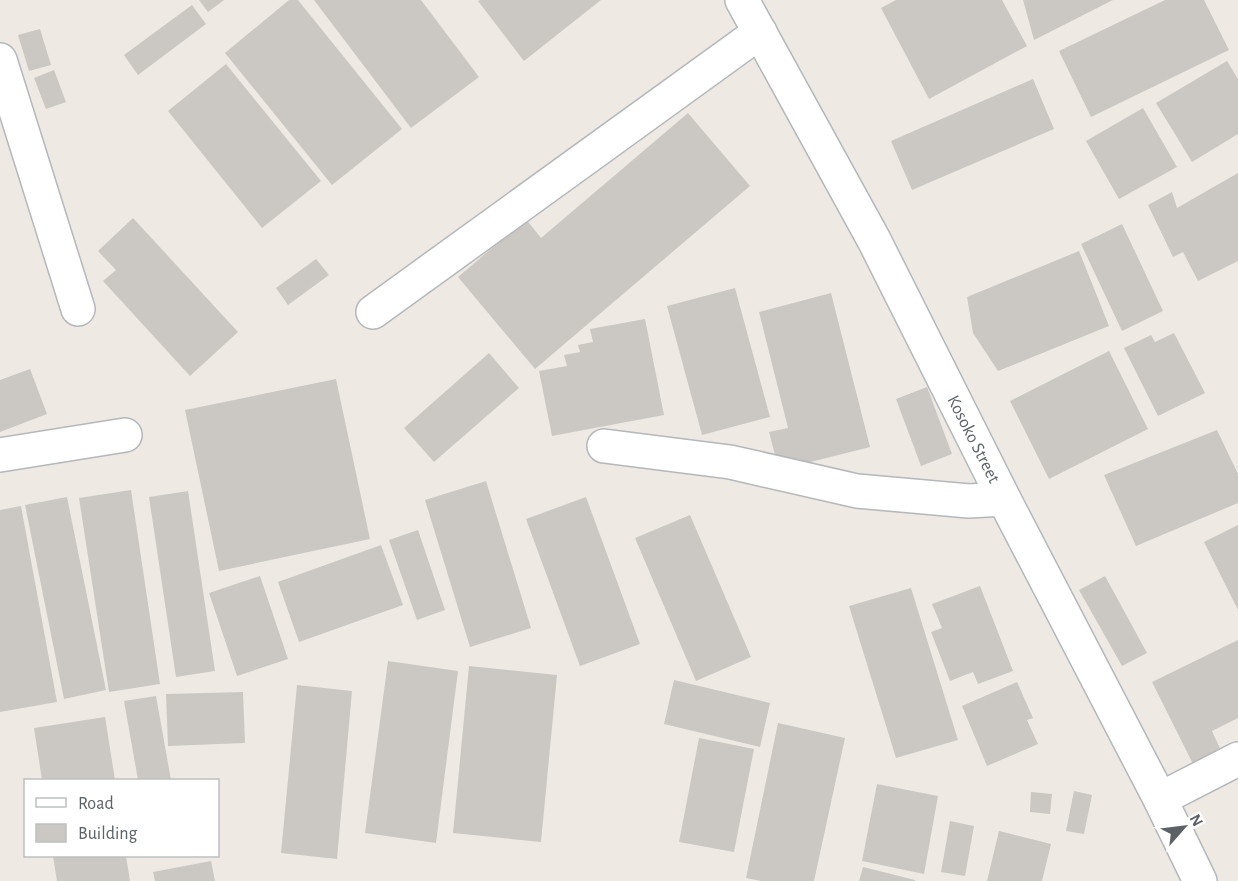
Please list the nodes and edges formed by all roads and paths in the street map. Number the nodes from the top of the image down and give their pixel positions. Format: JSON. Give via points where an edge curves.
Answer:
{"nodes":[{"id":1,"x":742,"y":0,"type":"edge"},
{"id":2,"x":760,"y":32,"type":"junction"},
{"id":3,"x":0,"y":60,"type":"edge"},
{"id":4,"x":78,"y":309,"type":"dead end"},
{"id":5,"x":373,"y":312,"type":"dead end"},
{"id":6,"x":125,"y":435,"type":"dead end"},
{"id":7,"x":604,"y":446,"type":"dead end"},
{"id":8,"x":0,"y":455,"type":"edge"},
{"id":9,"x":1004,"y":500,"type":"junction"},
{"id":10,"x":1238,"y":759,"type":"edge"},
{"id":11,"x":1160,"y":799,"type":"junction"},
{"id":12,"x":1200,"y":881,"type":"edge"}],
"edges":[{"from":1,"to":2,"type":"street","name":"Kosoko Street"},
{"from":2,"to":5,"type":"street"},
{"from":2,"to":9,"type":"street","name":"Kosoko Street","via":[[874,240]]},
{"from":3,"to":4,"type":"street"},
{"from":6,"to":8,"type":"street"},
{"from":7,"to":9,"type":"street","via":[[730,462],[857,491],[969,501]]},
{"from":9,"to":11,"type":"street","name":"Kosoko Street"},
{"from":10,"to":11,"type":"street"},
{"from":11,"to":12,"type":"street","name":"Kosoko Street"}]}
